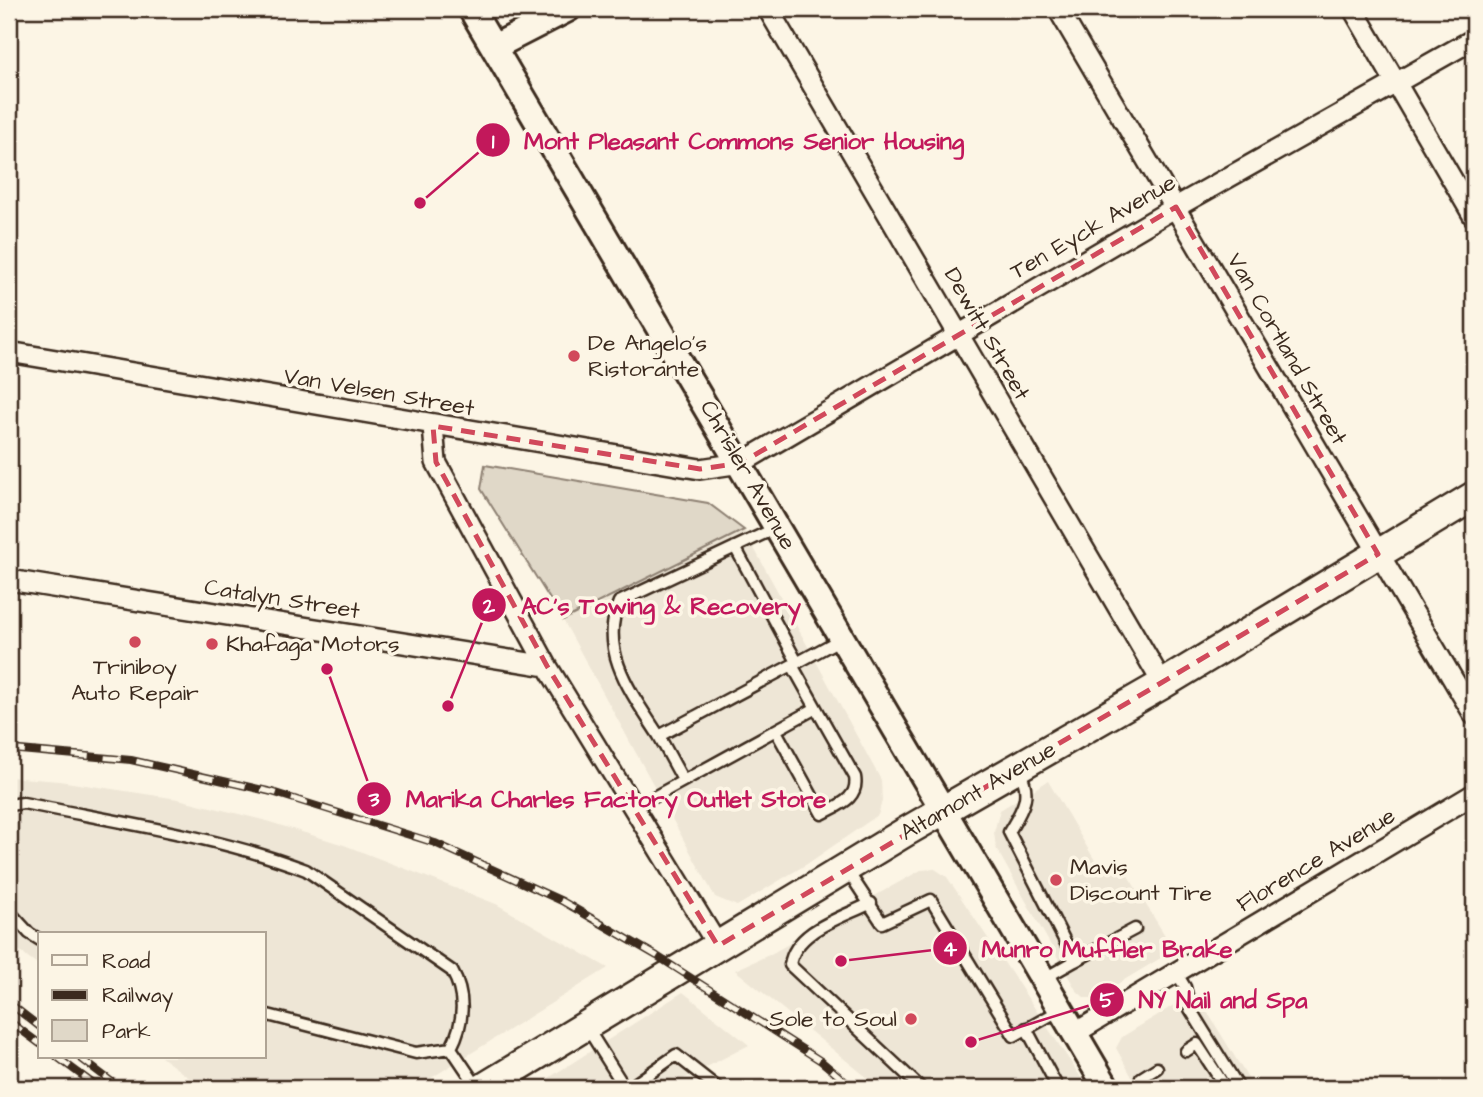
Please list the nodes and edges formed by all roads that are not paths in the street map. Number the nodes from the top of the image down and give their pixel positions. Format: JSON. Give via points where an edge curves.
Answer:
{"nodes":[{"id":1,"x":471,"y":9,"type":"edge"},
{"id":2,"x":540,"y":9,"type":"edge"},
{"id":3,"x":568,"y":9,"type":"edge"},
{"id":4,"x":768,"y":9,"type":"edge"},
{"id":5,"x":1058,"y":9,"type":"edge"},
{"id":6,"x":1353,"y":9,"type":"edge"},
{"id":7,"x":1474,"y":39,"type":"edge"},
{"id":8,"x":494,"y":47,"type":"junction"},
{"id":9,"x":1397,"y":82,"type":"junction"},
{"id":10,"x":1176,"y":207,"type":"junction"},
{"id":11,"x":1474,"y":217,"type":"edge"},
{"id":12,"x":959,"y":334,"type":"junction"},
{"id":13,"x":9,"y":352,"type":"edge"},
{"id":14,"x":433,"y":426,"type":"junction"},
{"id":15,"x":741,"y":463,"type":"junction"},
{"id":16,"x":1474,"y":496,"type":"edge"},
{"id":17,"x":778,"y":527,"type":"junction"},
{"id":18,"x":735,"y":547,"type":"junction"},
{"id":19,"x":1378,"y":554,"type":"junction"},
{"id":20,"x":9,"y":580,"type":"edge"},
{"id":21,"x":842,"y":638,"type":"junction"},
{"id":22,"x":795,"y":664,"type":"junction"},
{"id":23,"x":547,"y":666,"type":"junction"},
{"id":24,"x":1163,"y":684,"type":"junction"},
{"id":25,"x":816,"y":708,"type":"junction"},
{"id":26,"x":1474,"y":715,"type":"edge"},
{"id":27,"x":776,"y":731,"type":"junction"},
{"id":28,"x":659,"y":736,"type":"junction"},
{"id":29,"x":1017,"y":767,"type":"junction"},
{"id":30,"x":683,"y":780,"type":"junction"},
{"id":31,"x":1474,"y":794,"type":"edge"},
{"id":32,"x":9,"y":804,"type":"edge"},
{"id":33,"x":634,"y":808,"type":"junction"},
{"id":34,"x":941,"y":811,"type":"junction"},
{"id":35,"x":847,"y":870,"type":"junction"},
{"id":36,"x":871,"y":903,"type":"junction"},
{"id":37,"x":9,"y":911,"type":"edge"},
{"id":38,"x":1135,"y":929,"type":"dead end"},
{"id":39,"x":38,"y":939,"type":"edge"},
{"id":40,"x":718,"y":946,"type":"junction"},
{"id":41,"x":1076,"y":961,"type":"junction"},
{"id":42,"x":1176,"y":972,"type":"junction"},
{"id":43,"x":1042,"y":979,"type":"junction"},
{"id":44,"x":1060,"y":1010,"type":"junction"},
{"id":45,"x":266,"y":1015,"type":"edge"},
{"id":46,"x":586,"y":1026,"type":"junction"},
{"id":47,"x":1026,"y":1028,"type":"junction"},
{"id":48,"x":1075,"y":1034,"type":"junction"},
{"id":49,"x":451,"y":1048,"type":"junction"},
{"id":50,"x":1186,"y":1051,"type":"dead end"},
{"id":51,"x":1157,"y":1068,"type":"dead end"},
{"id":52,"x":481,"y":1088,"type":"edge"},
{"id":53,"x":627,"y":1088,"type":"edge"},
{"id":54,"x":718,"y":1088,"type":"edge"},
{"id":55,"x":921,"y":1088,"type":"edge"},
{"id":56,"x":1058,"y":1088,"type":"edge"},
{"id":57,"x":1107,"y":1088,"type":"edge"},
{"id":58,"x":1147,"y":1088,"type":"edge"},
{"id":59,"x":1226,"y":1088,"type":"edge"},
{"id":60,"x":1239,"y":1088,"type":"edge"}],
"edges":[{"from":1,"to":8,"type":"street","name":"Chrisler Avenue"},
{"from":2,"to":8,"type":"street","via":[[521,20]]},
{"from":3,"to":8,"type":"street"},
{"from":4,"to":12,"type":"street","name":"Dewitt Street"},
{"from":5,"to":10,"type":"street","name":"Van Cortland Street"},
{"from":6,"to":9,"type":"street"},
{"from":7,"to":9,"type":"street","name":"Ten Eyck Avenue"},
{"from":8,"to":15,"type":"street","name":"Chrisler Avenue"},
{"from":9,"to":10,"type":"street","name":"Ten Eyck Avenue"},
{"from":9,"to":11,"type":"street"},
{"from":10,"to":12,"type":"street","name":"Ten Eyck Avenue"},
{"from":10,"to":19,"type":"street","name":"Van Cortland Street"},
{"from":12,"to":15,"type":"street","name":"Ten Eyck Avenue"},
{"from":12,"to":24,"type":"street","name":"Dewitt Street"},
{"from":13,"to":14,"type":"street","name":"Van Velsen Street"},
{"from":14,"to":15,"type":"street","name":"Van Velsen Street","via":[[700,469]]},
{"from":14,"to":23,"type":"street","via":[[436,462]]},
{"from":15,"to":17,"type":"street","name":"Chrisler Avenue"},
{"from":16,"to":19,"type":"main road","name":"Altamont Avenue"},
{"from":17,"to":18,"type":"lane"},
{"from":17,"to":21,"type":"street","name":"Chrisler Avenue"},
{"from":18,"to":22,"type":"lane"},
{"from":18,"to":28,"type":"lane","via":[[620,602],[612,618],[614,659]]},
{"from":19,"to":24,"type":"main road","name":"Altamont Avenue"},
{"from":19,"to":26,"type":"street","name":"Van Cortland Street"},
{"from":20,"to":23,"type":"street","name":"Catalyn Street"},
{"from":21,"to":22,"type":"lane"},
{"from":21,"to":34,"type":"street","name":"Chrisler Avenue"},
{"from":22,"to":25,"type":"lane"},
{"from":22,"to":28,"type":"lane"},
{"from":23,"to":33,"type":"street"},
{"from":24,"to":29,"type":"main road","name":"Altamont Avenue"},
{"from":25,"to":27,"type":"lane"},
{"from":25,"to":27,"type":"lane","via":[[855,777],[857,786],[850,798],[821,814]]},
{"from":27,"to":30,"type":"lane"},
{"from":28,"to":30,"type":"lane"},
{"from":29,"to":34,"type":"main road","name":"Altamont Avenue"},
{"from":29,"to":41,"type":"lane","via":[[1026,783],[1027,803],[1009,832]]},
{"from":30,"to":33,"type":"lane"},
{"from":31,"to":42,"type":"street","name":"Florence Avenue"},
{"from":32,"to":49,"type":"lane","via":[[141,827],[306,870],[452,971],[462,997],[458,1033]]},
{"from":33,"to":40,"type":"street"},
{"from":34,"to":35,"type":"main road","name":"Altamont Avenue"},
{"from":34,"to":43,"type":"street","name":"Chrisler Avenue"},
{"from":35,"to":36,"type":"lane"},
{"from":35,"to":40,"type":"main road","name":"Altamont Avenue"},
{"from":36,"to":47,"type":"lane","via":[[882,923],[931,900],[1014,1035]]},
{"from":36,"to":55,"type":"lane","via":[[802,938],[790,965]]},
{"from":37,"to":39,"type":"lane"},
{"from":38,"to":41,"type":"lane"},
{"from":40,"to":46,"type":"main road","name":"Altamont Avenue"},
{"from":41,"to":43,"type":"lane"},
{"from":42,"to":48,"type":"street","name":"Florence Avenue"},
{"from":42,"to":60,"type":"lane","via":[[1190,1009]]},
{"from":43,"to":44,"type":"street","name":"Chrisler Avenue"},
{"from":44,"to":47,"type":"lane"},
{"from":44,"to":48,"type":"street","name":"Chrisler Avenue"},
{"from":45,"to":49,"type":"lane","via":[[416,1053]]},
{"from":46,"to":52,"type":"main road","name":"Altamont Avenue"},
{"from":46,"to":53,"type":"lane"},
{"from":47,"to":56,"type":"lane"},
{"from":48,"to":57,"type":"street","name":"Chrisler Avenue"},
{"from":49,"to":52,"type":"lane"},
{"from":50,"to":59,"type":"lane","via":[[1197,1044]]},
{"from":51,"to":58,"type":"lane","via":[[1140,1078]]},
{"from":53,"to":54,"type":"lane","via":[[676,1055]]}]}
